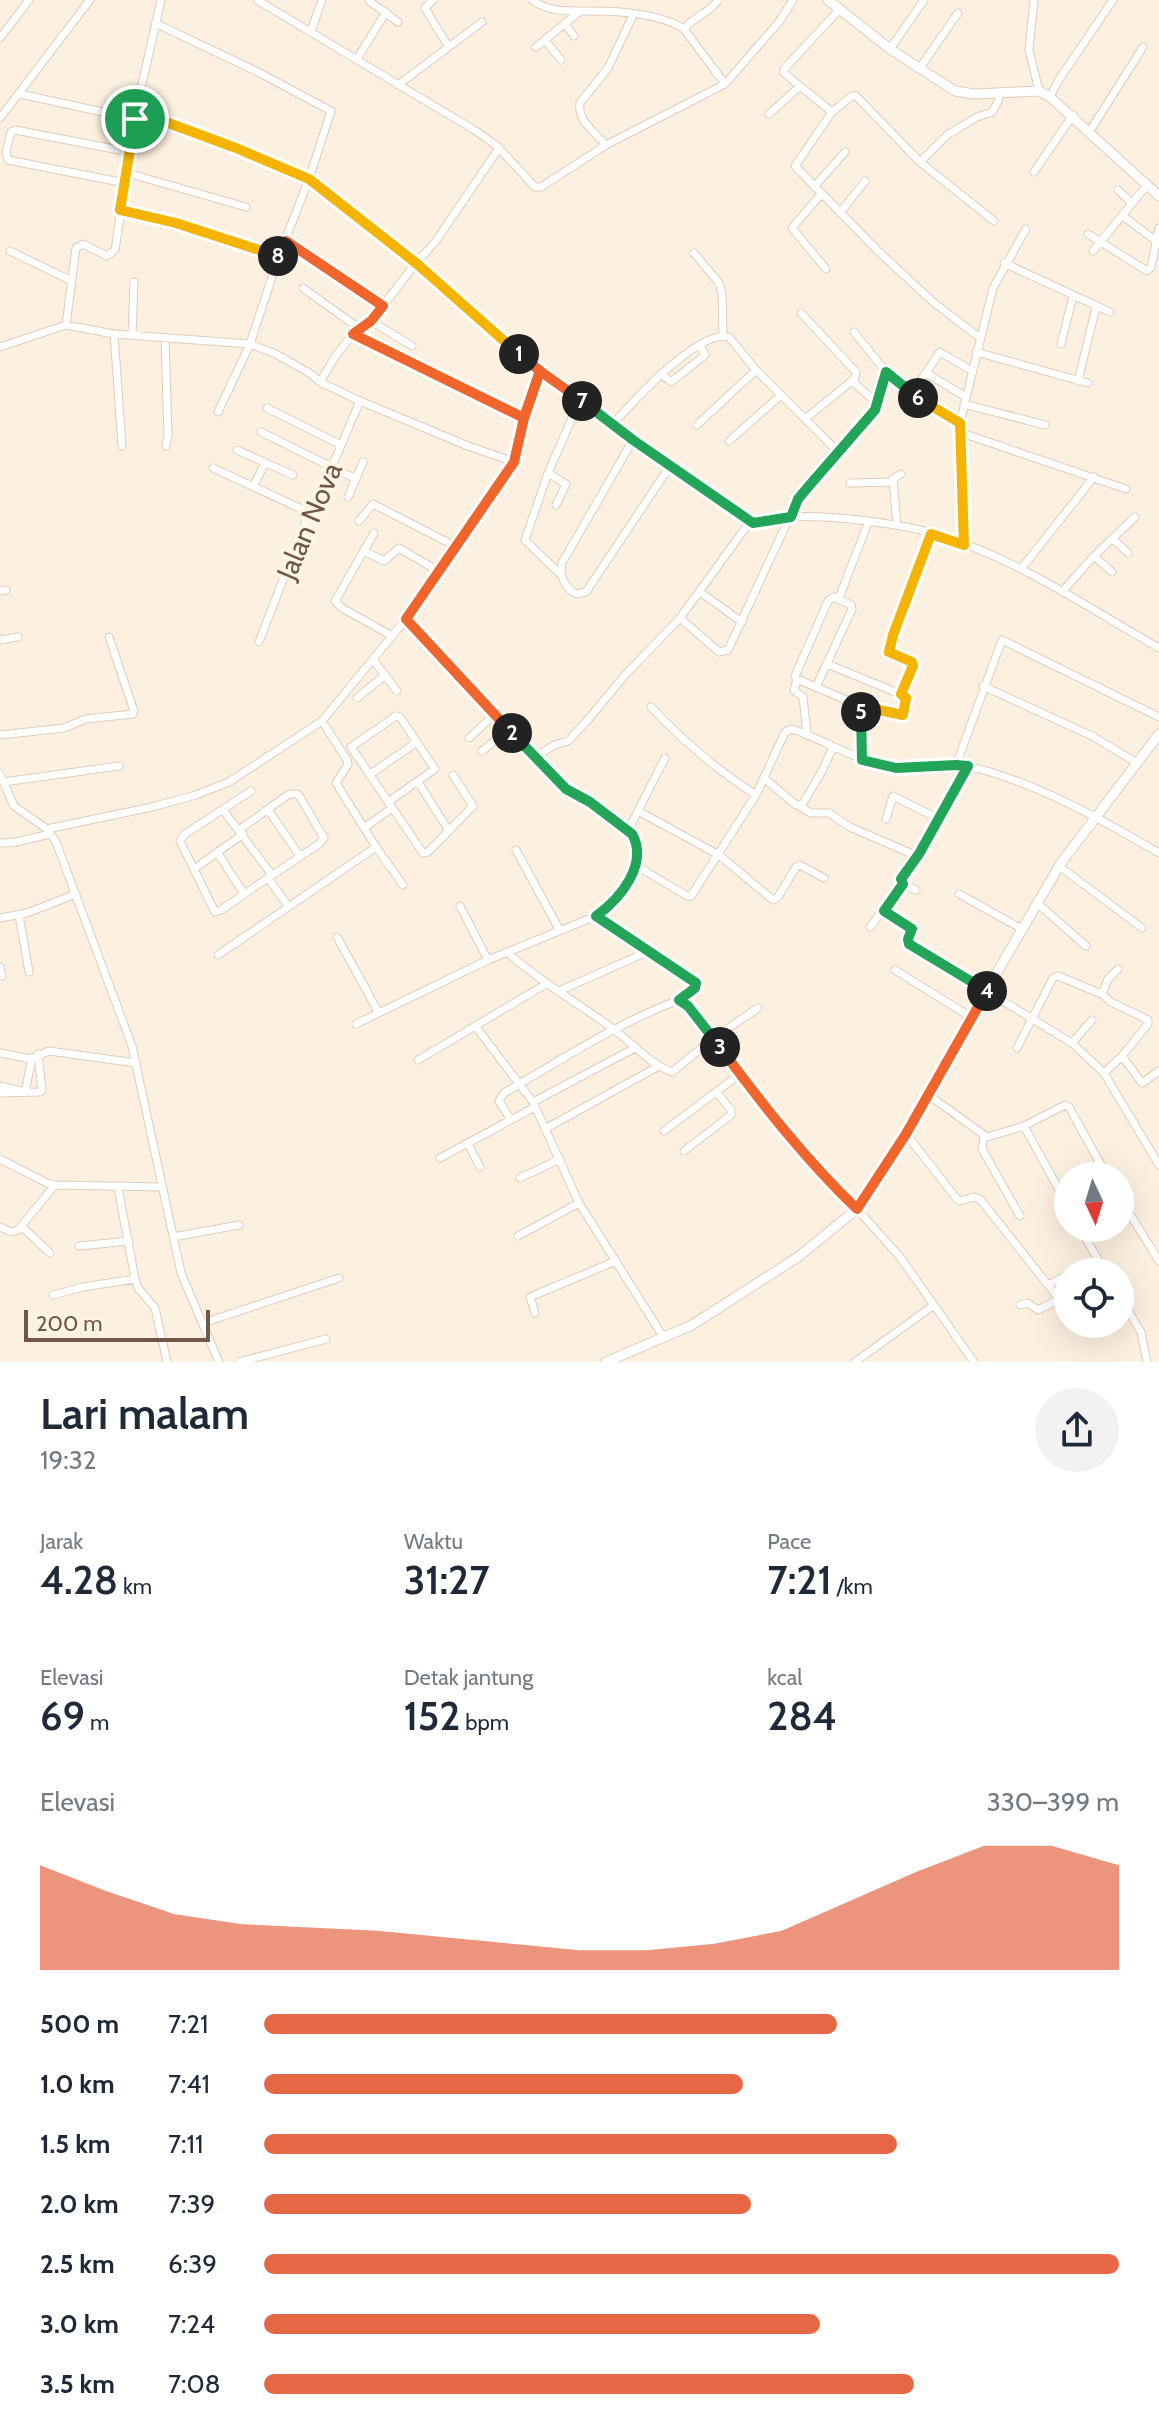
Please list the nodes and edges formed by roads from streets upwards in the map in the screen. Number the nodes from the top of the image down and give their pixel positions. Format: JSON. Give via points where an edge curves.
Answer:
{"nodes":[{"id":1,"x":29,"y":0,"type":"edge"},
{"id":2,"x":90,"y":0,"type":"edge"},
{"id":3,"x":161,"y":0,"type":"edge"},
{"id":4,"x":257,"y":0,"type":"edge"},
{"id":5,"x":322,"y":0,"type":"edge"},
{"id":6,"x":433,"y":0,"type":"edge"},
{"id":7,"x":532,"y":0,"type":"edge"},
{"id":8,"x":718,"y":0,"type":"edge"},
{"id":9,"x":793,"y":0,"type":"edge"},
{"id":10,"x":828,"y":0,"type":"edge"},
{"id":11,"x":924,"y":0,"type":"edge"},
{"id":12,"x":1034,"y":0,"type":"edge"},
{"id":13,"x":1113,"y":0,"type":"edge"},
{"id":14,"x":369,"y":1,"type":"edge"},
{"id":15,"x":268,"y":3,"type":"edge"},
{"id":16,"x":840,"y":9,"type":"junction"},
{"id":17,"x":386,"y":12,"type":"junction"},
{"id":18,"x":579,"y":12,"type":"junction"},
{"id":19,"x":958,"y":13,"type":"dead end"},
{"id":20,"x":633,"y":15,"type":"junction"},
{"id":21,"x":398,"y":22,"type":"dead end"},
{"id":22,"x":482,"y":22,"type":"dead end"},
{"id":23,"x":155,"y":23,"type":"junction"},
{"id":24,"x":565,"y":24,"type":"junction"},
{"id":25,"x":684,"y":29,"type":"junction"},
{"id":26,"x":311,"y":31,"type":"junction"},
{"id":27,"x":574,"y":36,"type":"dead end"},
{"id":28,"x":0,"y":38,"type":"edge"},
{"id":29,"x":545,"y":40,"type":"junction"},
{"id":30,"x":448,"y":46,"type":"junction"},
{"id":31,"x":536,"y":47,"type":"dead end"},
{"id":32,"x":1143,"y":47,"type":"dead end"},
{"id":33,"x":890,"y":49,"type":"junction"},
{"id":34,"x":357,"y":59,"type":"junction"},
{"id":35,"x":561,"y":60,"type":"dead end"},
{"id":36,"x":919,"y":69,"type":"junction"},
{"id":37,"x":725,"y":84,"type":"junction"},
{"id":38,"x":398,"y":85,"type":"junction"},
{"id":39,"x":800,"y":86,"type":"junction"},
{"id":40,"x":1039,"y":91,"type":"junction"},
{"id":41,"x":1000,"y":92,"type":"junction"},
{"id":42,"x":20,"y":94,"type":"junction"},
{"id":43,"x":1050,"y":97,"type":"junction"},
{"id":44,"x":832,"y":112,"type":"junction"},
{"id":45,"x":769,"y":114,"type":"dead end"},
{"id":46,"x":136,"y":115,"type":"junction"},
{"id":47,"x":1073,"y":115,"type":"junction"},
{"id":48,"x":0,"y":118,"type":"edge"},
{"id":49,"x":1090,"y":131,"type":"junction"},
{"id":50,"x":606,"y":145,"type":"junction"},
{"id":51,"x":499,"y":148,"type":"junction"},
{"id":52,"x":130,"y":152,"type":"junction"},
{"id":53,"x":845,"y":152,"type":"dead end"},
{"id":54,"x":920,"y":162,"type":"junction"},
{"id":55,"x":1034,"y":172,"type":"dead end"},
{"id":56,"x":127,"y":173,"type":"junction"},
{"id":57,"x":309,"y":179,"type":"junction"},
{"id":58,"x":865,"y":181,"type":"dead end"},
{"id":59,"x":125,"y":183,"type":"junction"},
{"id":60,"x":1147,"y":185,"type":"junction"},
{"id":61,"x":814,"y":187,"type":"junction"},
{"id":62,"x":1118,"y":190,"type":"dead end"},
{"id":63,"x":821,"y":194,"type":"junction"},
{"id":64,"x":1159,"y":196,"type":"edge"},
{"id":65,"x":1132,"y":203,"type":"junction"},
{"id":66,"x":246,"y":207,"type":"dead end"},
{"id":67,"x":120,"y":210,"type":"junction"},
{"id":68,"x":840,"y":213,"type":"junction"},
{"id":69,"x":1123,"y":216,"type":"junction"},
{"id":70,"x":994,"y":221,"type":"dead end"},
{"id":71,"x":1159,"y":228,"type":"edge"},
{"id":72,"x":1026,"y":229,"type":"dead end"},
{"id":73,"x":1088,"y":234,"type":"dead end"},
{"id":74,"x":286,"y":241,"type":"junction"},
{"id":75,"x":1156,"y":241,"type":"junction"},
{"id":76,"x":1101,"y":242,"type":"junction"},
{"id":77,"x":10,"y":251,"type":"dead end"},
{"id":78,"x":1093,"y":251,"type":"dead end"},
{"id":79,"x":694,"y":253,"type":"dead end"},
{"id":80,"x":279,"y":256,"type":"junction"},
{"id":81,"x":416,"y":263,"type":"junction"},
{"id":82,"x":1004,"y":263,"type":"junction"},
{"id":83,"x":826,"y":269,"type":"dead end"},
{"id":84,"x":70,"y":280,"type":"junction"},
{"id":85,"x":134,"y":282,"type":"dead end"},
{"id":86,"x":303,"y":288,"type":"dead end"},
{"id":87,"x":1073,"y":296,"type":"junction"},
{"id":88,"x":383,"y":306,"type":"junction"},
{"id":89,"x":1096,"y":307,"type":"junction"},
{"id":90,"x":1110,"y":312,"type":"dead end"},
{"id":91,"x":801,"y":313,"type":"dead end"},
{"id":92,"x":371,"y":321,"type":"junction"},
{"id":93,"x":66,"y":325,"type":"junction"},
{"id":94,"x":356,"y":332,"type":"junction"},
{"id":95,"x":854,"y":332,"type":"dead end"},
{"id":96,"x":114,"y":334,"type":"junction"},
{"id":97,"x":132,"y":335,"type":"junction"},
{"id":98,"x":723,"y":335,"type":"junction"},
{"id":99,"x":165,"y":337,"type":"junction"},
{"id":100,"x":980,"y":338,"type":"junction"},
{"id":101,"x":250,"y":344,"type":"junction"},
{"id":102,"x":1061,"y":344,"type":"dead end"},
{"id":103,"x":412,"y":346,"type":"dead end"},
{"id":104,"x":0,"y":347,"type":"edge"},
{"id":105,"x":976,"y":352,"type":"junction"},
{"id":106,"x":756,"y":370,"type":"junction"},
{"id":107,"x":540,"y":371,"type":"junction"},
{"id":108,"x":972,"y":371,"type":"junction"},
{"id":109,"x":886,"y":372,"type":"junction"},
{"id":110,"x":926,"y":373,"type":"junction"},
{"id":111,"x":853,"y":380,"type":"junction"},
{"id":112,"x":1078,"y":381,"type":"junction"},
{"id":113,"x":320,"y":382,"type":"junction"},
{"id":114,"x":1088,"y":383,"type":"dead end"},
{"id":115,"x":912,"y":394,"type":"junction"},
{"id":116,"x":781,"y":395,"type":"junction"},
{"id":117,"x":580,"y":400,"type":"junction"},
{"id":118,"x":965,"y":400,"type":"junction"},
{"id":119,"x":360,"y":401,"type":"junction"},
{"id":120,"x":877,"y":403,"type":"junction"},
{"id":121,"x":267,"y":408,"type":"dead end"},
{"id":122,"x":218,"y":412,"type":"dead end"},
{"id":123,"x":524,"y":418,"type":"junction"},
{"id":124,"x":805,"y":419,"type":"junction"},
{"id":125,"x":612,"y":425,"type":"junction"},
{"id":126,"x":697,"y":425,"type":"dead end"},
{"id":127,"x":1045,"y":425,"type":"dead end"},
{"id":128,"x":960,"y":428,"type":"junction"},
{"id":129,"x":261,"y":432,"type":"dead end"},
{"id":130,"x":633,"y":440,"type":"junction"},
{"id":131,"x":729,"y":441,"type":"dead end"},
{"id":132,"x":341,"y":445,"type":"junction"},
{"id":133,"x":122,"y":446,"type":"dead end"},
{"id":134,"x":166,"y":446,"type":"dead end"},
{"id":135,"x":237,"y":450,"type":"dead end"},
{"id":136,"x":839,"y":453,"type":"junction"},
{"id":137,"x":363,"y":462,"type":"dead end"},
{"id":138,"x":514,"y":462,"type":"junction"},
{"id":139,"x":265,"y":463,"type":"junction"},
{"id":140,"x":670,"y":466,"type":"junction"},
{"id":141,"x":213,"y":468,"type":"dead end"},
{"id":142,"x":331,"y":469,"type":"junction"},
{"id":143,"x":548,"y":473,"type":"junction"},
{"id":144,"x":901,"y":474,"type":"dead end"},
{"id":145,"x":293,"y":475,"type":"dead end"},
{"id":146,"x":1094,"y":477,"type":"junction"},
{"id":147,"x":356,"y":479,"type":"junction"},
{"id":148,"x":893,"y":482,"type":"junction"},
{"id":149,"x":850,"y":483,"type":"dead end"},
{"id":150,"x":253,"y":487,"type":"junction"},
{"id":151,"x":1126,"y":489,"type":"dead end"},
{"id":152,"x":348,"y":497,"type":"dead end"},
{"id":153,"x":556,"y":505,"type":"dead end"},
{"id":154,"x":310,"y":510,"type":"junction"},
{"id":155,"x":791,"y":517,"type":"junction"},
{"id":156,"x":1135,"y":517,"type":"dead end"},
{"id":157,"x":359,"y":521,"type":"dead end"},
{"id":158,"x":749,"y":523,"type":"junction"},
{"id":159,"x":868,"y":523,"type":"junction"},
{"id":160,"x":897,"y":525,"type":"junction"},
{"id":161,"x":374,"y":533,"type":"dead end"},
{"id":162,"x":931,"y":534,"type":"junction"},
{"id":163,"x":1113,"y":539,"type":"junction"},
{"id":164,"x":964,"y":545,"type":"junction"},
{"id":165,"x":455,"y":546,"type":"junction"},
{"id":166,"x":364,"y":551,"type":"junction"},
{"id":167,"x":1128,"y":553,"type":"dead end"},
{"id":168,"x":1094,"y":556,"type":"junction"},
{"id":169,"x":1021,"y":569,"type":"junction"},
{"id":170,"x":438,"y":571,"type":"junction"},
{"id":171,"x":1112,"y":572,"type":"dead end"},
{"id":172,"x":560,"y":574,"type":"junction"},
{"id":173,"x":700,"y":592,"type":"junction"},
{"id":174,"x":1062,"y":592,"type":"junction"},
{"id":175,"x":839,"y":598,"type":"junction"},
{"id":176,"x":680,"y":618,"type":"junction"},
{"id":177,"x":406,"y":619,"type":"junction"},
{"id":178,"x":742,"y":622,"type":"junction"},
{"id":179,"x":392,"y":636,"type":"junction"},
{"id":180,"x":18,"y":637,"type":"dead end"},
{"id":181,"x":109,"y":637,"type":"dead end"},
{"id":182,"x":0,"y":640,"type":"edge"},
{"id":183,"x":259,"y":642,"type":"dead end"},
{"id":184,"x":1159,"y":648,"type":"edge"},
{"id":185,"x":374,"y":661,"type":"junction"},
{"id":186,"x":827,"y":664,"type":"junction"},
{"id":187,"x":385,"y":675,"type":"junction"},
{"id":188,"x":797,"y":679,"type":"junction"},
{"id":189,"x":983,"y":686,"type":"junction"},
{"id":190,"x":816,"y":687,"type":"junction"},
{"id":191,"x":397,"y":691,"type":"dead end"},
{"id":192,"x":901,"y":694,"type":"junction"},
{"id":193,"x":357,"y":698,"type":"dead end"},
{"id":194,"x":860,"y":706,"type":"junction"},
{"id":195,"x":651,"y":707,"type":"dead end"},
{"id":196,"x":495,"y":714,"type":"junction"},
{"id":197,"x":1159,"y":717,"type":"edge"},
{"id":198,"x":322,"y":721,"type":"junction"},
{"id":199,"x":509,"y":729,"type":"junction"},
{"id":200,"x":807,"y":734,"type":"junction"},
{"id":201,"x":1159,"y":734,"type":"edge"},
{"id":202,"x":0,"y":735,"type":"edge"},
{"id":203,"x":469,"y":738,"type":"dead end"},
{"id":204,"x":417,"y":742,"type":"junction"},
{"id":205,"x":833,"y":747,"type":"junction"},
{"id":206,"x":482,"y":751,"type":"dead end"},
{"id":207,"x":534,"y":758,"type":"junction"},
{"id":208,"x":665,"y":758,"type":"dead end"},
{"id":209,"x":862,"y":760,"type":"junction"},
{"id":210,"x":1137,"y":763,"type":"junction"},
{"id":211,"x":956,"y":765,"type":"junction"},
{"id":212,"x":119,"y":766,"type":"dead end"},
{"id":213,"x":968,"y":766,"type":"junction"},
{"id":214,"x":369,"y":775,"type":"junction"},
{"id":215,"x":453,"y":775,"type":"dead end"},
{"id":216,"x":2,"y":778,"type":"edge"},
{"id":217,"x":765,"y":779,"type":"junction"},
{"id":218,"x":418,"y":782,"type":"junction"},
{"id":219,"x":251,"y":791,"type":"dead end"},
{"id":220,"x":756,"y":795,"type":"junction"},
{"id":221,"x":390,"y":805,"type":"junction"},
{"id":222,"x":799,"y":806,"type":"junction"},
{"id":223,"x":223,"y":810,"type":"junction"},
{"id":224,"x":268,"y":810,"type":"junction"},
{"id":225,"x":638,"y":811,"type":"junction"},
{"id":226,"x":1095,"y":815,"type":"junction"},
{"id":227,"x":886,"y":819,"type":"dead end"},
{"id":228,"x":939,"y":819,"type":"junction"},
{"id":229,"x":364,"y":828,"type":"junction"},
{"id":230,"x":449,"y":831,"type":"junction"},
{"id":231,"x":628,"y":831,"type":"junction"},
{"id":232,"x":49,"y":832,"type":"junction"},
{"id":233,"x":241,"y":832,"type":"junction"},
{"id":234,"x":0,"y":843,"type":"edge"},
{"id":235,"x":376,"y":847,"type":"junction"},
{"id":236,"x":516,"y":850,"type":"dead end"},
{"id":237,"x":217,"y":852,"type":"junction"},
{"id":238,"x":1159,"y":853,"type":"edge"},
{"id":239,"x":719,"y":855,"type":"junction"},
{"id":240,"x":300,"y":856,"type":"junction"},
{"id":241,"x":917,"y":856,"type":"junction"},
{"id":242,"x":637,"y":866,"type":"junction"},
{"id":243,"x":1059,"y":866,"type":"junction"},
{"id":244,"x":194,"y":869,"type":"junction"},
{"id":245,"x":270,"y":876,"type":"junction"},
{"id":246,"x":824,"y":878,"type":"dead end"},
{"id":247,"x":903,"y":884,"type":"junction"},
{"id":248,"x":403,"y":885,"type":"dead end"},
{"id":249,"x":916,"y":890,"type":"dead end"},
{"id":250,"x":76,"y":894,"type":"junction"},
{"id":251,"x":244,"y":894,"type":"junction"},
{"id":252,"x":959,"y":894,"type":"dead end"},
{"id":253,"x":1037,"y":903,"type":"junction"},
{"id":254,"x":288,"y":906,"type":"junction"},
{"id":255,"x":460,"y":906,"type":"dead end"},
{"id":256,"x":884,"y":911,"type":"junction"},
{"id":257,"x":19,"y":915,"type":"junction"},
{"id":258,"x":596,"y":916,"type":"junction"},
{"id":259,"x":0,"y":918,"type":"edge"},
{"id":260,"x":870,"y":927,"type":"dead end"},
{"id":261,"x":1142,"y":928,"type":"dead end"},
{"id":262,"x":559,"y":929,"type":"junction"},
{"id":263,"x":1022,"y":929,"type":"junction"},
{"id":264,"x":337,"y":937,"type":"dead end"},
{"id":265,"x":1086,"y":946,"type":"dead end"},
{"id":266,"x":649,"y":951,"type":"junction"},
{"id":267,"x":508,"y":953,"type":"junction"},
{"id":268,"x":218,"y":955,"type":"dead end"},
{"id":269,"x":488,"y":960,"type":"junction"},
{"id":270,"x":1118,"y":969,"type":"dead end"},
{"id":271,"x":895,"y":970,"type":"dead end"},
{"id":272,"x":29,"y":972,"type":"dead end"},
{"id":273,"x":546,"y":984,"type":"junction"},
{"id":274,"x":987,"y":990,"type":"junction"},
{"id":275,"x":559,"y":991,"type":"junction"},
{"id":276,"x":1102,"y":994,"type":"junction"},
{"id":277,"x":679,"y":1000,"type":"junction"},
{"id":278,"x":758,"y":1008,"type":"dead end"},
{"id":279,"x":379,"y":1013,"type":"junction"},
{"id":280,"x":971,"y":1017,"type":"junction"},
{"id":281,"x":1034,"y":1019,"type":"junction"},
{"id":282,"x":1092,"y":1020,"type":"dead end"},
{"id":283,"x":356,"y":1024,"type":"dead end"},
{"id":284,"x":476,"y":1027,"type":"junction"},
{"id":285,"x":613,"y":1029,"type":"junction"},
{"id":286,"x":714,"y":1038,"type":"junction"},
{"id":287,"x":1072,"y":1043,"type":"junction"},
{"id":288,"x":635,"y":1048,"type":"junction"},
{"id":289,"x":1017,"y":1048,"type":"dead end"},
{"id":290,"x":0,"y":1053,"type":"edge"},
{"id":291,"x":35,"y":1056,"type":"junction"},
{"id":292,"x":1122,"y":1056,"type":"junction"},
{"id":293,"x":418,"y":1060,"type":"dead end"},
{"id":294,"x":136,"y":1063,"type":"junction"},
{"id":295,"x":659,"y":1066,"type":"junction"},
{"id":296,"x":1159,"y":1071,"type":"edge"},
{"id":297,"x":1104,"y":1073,"type":"junction"},
{"id":298,"x":740,"y":1074,"type":"junction"},
{"id":299,"x":519,"y":1084,"type":"junction"},
{"id":300,"x":0,"y":1086,"type":"edge"},
{"id":301,"x":25,"y":1092,"type":"junction"},
{"id":302,"x":0,"y":1093,"type":"edge"},
{"id":303,"x":717,"y":1093,"type":"junction"},
{"id":304,"x":927,"y":1094,"type":"junction"},
{"id":305,"x":534,"y":1105,"type":"junction"},
{"id":306,"x":511,"y":1120,"type":"junction"},
{"id":307,"x":1024,"y":1126,"type":"junction"},
{"id":308,"x":545,"y":1129,"type":"junction"},
{"id":309,"x":664,"y":1131,"type":"dead end"},
{"id":310,"x":906,"y":1134,"type":"junction"},
{"id":311,"x":984,"y":1136,"type":"junction"},
{"id":312,"x":468,"y":1144,"type":"junction"},
{"id":313,"x":684,"y":1151,"type":"dead end"},
{"id":314,"x":440,"y":1158,"type":"dead end"},
{"id":315,"x":0,"y":1159,"type":"edge"},
{"id":316,"x":560,"y":1159,"type":"junction"},
{"id":317,"x":1099,"y":1162,"type":"edge"},
{"id":318,"x":1159,"y":1165,"type":"edge"},
{"id":319,"x":480,"y":1167,"type":"dead end"},
{"id":320,"x":520,"y":1178,"type":"dead end"},
{"id":321,"x":1054,"y":1181,"type":"edge"},
{"id":322,"x":55,"y":1185,"type":"junction"},
{"id":323,"x":162,"y":1187,"type":"junction"},
{"id":324,"x":118,"y":1188,"type":"junction"},
{"id":325,"x":579,"y":1203,"type":"junction"},
{"id":326,"x":857,"y":1209,"type":"junction"},
{"id":327,"x":1020,"y":1216,"type":"dead end"},
{"id":328,"x":1134,"y":1221,"type":"edge"},
{"id":329,"x":239,"y":1225,"type":"dead end"},
{"id":330,"x":21,"y":1226,"type":"junction"},
{"id":331,"x":0,"y":1227,"type":"edge"},
{"id":332,"x":518,"y":1236,"type":"dead end"},
{"id":333,"x":173,"y":1237,"type":"junction"},
{"id":334,"x":129,"y":1241,"type":"junction"},
{"id":335,"x":79,"y":1246,"type":"dead end"},
{"id":336,"x":50,"y":1253,"type":"dead end"},
{"id":337,"x":616,"y":1261,"type":"junction"},
{"id":338,"x":1159,"y":1261,"type":"edge"},
{"id":339,"x":339,"y":1278,"type":"dead end"},
{"id":340,"x":135,"y":1279,"type":"junction"},
{"id":341,"x":1054,"y":1282,"type":"edge"},
{"id":342,"x":1048,"y":1285,"type":"junction"},
{"id":343,"x":53,"y":1295,"type":"dead end"},
{"id":344,"x":934,"y":1305,"type":"junction"},
{"id":345,"x":1020,"y":1305,"type":"dead end"},
{"id":346,"x":535,"y":1313,"type":"dead end"},
{"id":347,"x":1134,"y":1320,"type":"edge"},
{"id":348,"x":203,"y":1323,"type":"junction"},
{"id":349,"x":664,"y":1338,"type":"junction"},
{"id":350,"x":326,"y":1339,"type":"dead end"},
{"id":351,"x":167,"y":1362,"type":"edge"},
{"id":352,"x":219,"y":1362,"type":"edge"},
{"id":353,"x":239,"y":1362,"type":"edge"},
{"id":354,"x":606,"y":1362,"type":"edge"},
{"id":355,"x":855,"y":1362,"type":"edge"},
{"id":356,"x":974,"y":1362,"type":"edge"},
{"id":357,"x":1147,"y":1362,"type":"edge"}],
"edges":[{"from":1,"to":28,"type":"street"},
{"from":2,"to":42,"type":"street"},
{"from":3,"to":23,"type":"street"},
{"from":4,"to":15,"type":"street"},
{"from":5,"to":26,"type":"street"},
{"from":6,"to":30,"type":"street","via":[[425,8]]},
{"from":7,"to":18,"type":"street","via":[[547,8]]},
{"from":8,"to":25,"type":"street"},
{"from":9,"to":37,"type":"street"},
{"from":10,"to":16,"type":"street"},
{"from":11,"to":33,"type":"street"},
{"from":12,"to":40,"type":"street","via":[[1029,50]]},
{"from":13,"to":43,"type":"street"},
{"from":14,"to":17,"type":"street"},
{"from":15,"to":26,"type":"street"},
{"from":16,"to":33,"type":"street"},
{"from":16,"to":39,"type":"street","via":[[784,69]]},
{"from":17,"to":21,"type":"street"},
{"from":17,"to":34,"type":"street"},
{"from":18,"to":20,"type":"street"},
{"from":18,"to":24,"type":"street"},
{"from":19,"to":36,"type":"street"},
{"from":20,"to":25,"type":"street"},
{"from":20,"to":50,"type":"street","via":[[608,68],[580,103],[580,116]]},
{"from":22,"to":30,"type":"street"},
{"from":23,"to":46,"type":"street"},
{"from":23,"to":57,"type":"street","via":[[331,111]]},
{"from":24,"to":27,"type":"street"},
{"from":24,"to":29,"type":"street"},
{"from":25,"to":37,"type":"street"},
{"from":26,"to":34,"type":"street"},
{"from":29,"to":31,"type":"street"},
{"from":29,"to":35,"type":"street"},
{"from":30,"to":38,"type":"street"},
{"from":32,"to":49,"type":"street"},
{"from":33,"to":36,"type":"street"},
{"from":34,"to":38,"type":"street"},
{"from":36,"to":41,"type":"street","via":[[955,91]]},
{"from":37,"to":50,"type":"street"},
{"from":38,"to":51,"type":"street"},
{"from":39,"to":44,"type":"street"},
{"from":39,"to":45,"type":"street"},
{"from":40,"to":41,"type":"street"},
{"from":40,"to":43,"type":"street"},
{"from":41,"to":54,"type":"street","via":[[992,112],[947,135]]},
{"from":42,"to":46,"type":"street"},
{"from":42,"to":48,"type":"street"},
{"from":43,"to":47,"type":"street"},
{"from":44,"to":54,"type":"street","via":[[856,96]]},
{"from":44,"to":61,"type":"street","via":[[795,166]]},
{"from":46,"to":52,"type":"street"},
{"from":46,"to":57,"type":"street"},
{"from":47,"to":49,"type":"street"},
{"from":47,"to":55,"type":"street"},
{"from":49,"to":60,"type":"street"},
{"from":50,"to":51,"type":"street","via":[[541,187],[535,187]]},
{"from":51,"to":81,"type":"street"},
{"from":52,"to":56,"type":"street"},
{"from":52,"to":59,"type":"street","via":[[15,130],[6,152],[8,160]]},
{"from":53,"to":61,"type":"street"},
{"from":54,"to":70,"type":"street"},
{"from":56,"to":59,"type":"street"},
{"from":56,"to":66,"type":"street"},
{"from":57,"to":74,"type":"street"},
{"from":57,"to":81,"type":"street"},
{"from":58,"to":68,"type":"street"},
{"from":59,"to":67,"type":"street"},
{"from":60,"to":64,"type":"street"},
{"from":60,"to":65,"type":"street"},
{"from":61,"to":63,"type":"street"},
{"from":62,"to":65,"type":"street"},
{"from":63,"to":68,"type":"street"},
{"from":63,"to":83,"type":"street","via":[[792,228]]},
{"from":65,"to":69,"type":"street"},
{"from":67,"to":80,"type":"street"},
{"from":67,"to":84,"type":"street","via":[[112,255],[79,245]]},
{"from":68,"to":100,"type":"street","via":[[933,302]]},
{"from":69,"to":75,"type":"street"},
{"from":69,"to":76,"type":"street"},
{"from":71,"to":75,"type":"street"},
{"from":72,"to":82,"type":"street"},
{"from":73,"to":76,"type":"street"},
{"from":74,"to":80,"type":"street"},
{"from":74,"to":88,"type":"street"},
{"from":75,"to":76,"type":"street","via":[[1147,271]]},
{"from":76,"to":78,"type":"street"},
{"from":77,"to":84,"type":"street"},
{"from":79,"to":98,"type":"street","via":[[719,283]]},
{"from":80,"to":101,"type":"street"},
{"from":81,"to":88,"type":"street"},
{"from":81,"to":107,"type":"street"},
{"from":82,"to":87,"type":"street"},
{"from":82,"to":100,"type":"street"},
{"from":84,"to":93,"type":"street"},
{"from":85,"to":97,"type":"street"},
{"from":86,"to":94,"type":"street"},
{"from":87,"to":89,"type":"street"},
{"from":87,"to":102,"type":"street"},
{"from":88,"to":92,"type":"street"},
{"from":89,"to":90,"type":"street"},
{"from":89,"to":112,"type":"street"},
{"from":91,"to":111,"type":"street","via":[[856,372]]},
{"from":92,"to":94,"type":"street"},
{"from":92,"to":103,"type":"street"},
{"from":93,"to":96,"type":"street"},
{"from":93,"to":104,"type":"street"},
{"from":94,"to":113,"type":"street"},
{"from":94,"to":123,"type":"street"},
{"from":95,"to":109,"type":"street"},
{"from":96,"to":97,"type":"street"},
{"from":96,"to":133,"type":"street"},
{"from":97,"to":99,"type":"street"},
{"from":98,"to":106,"type":"street"},
{"from":98,"to":125,"type":"street","via":[[700,345],[705,355],[671,382],[661,374]]},
{"from":99,"to":101,"type":"street"},
{"from":99,"to":134,"type":"street"},
{"from":100,"to":105,"type":"street"},
{"from":101,"to":113,"type":"street"},
{"from":101,"to":122,"type":"street"},
{"from":105,"to":108,"type":"street"},
{"from":105,"to":112,"type":"street"},
{"from":106,"to":116,"type":"street"},
{"from":106,"to":126,"type":"street"},
{"from":107,"to":117,"type":"street"},
{"from":107,"to":123,"type":"street"},
{"from":108,"to":110,"type":"street","via":[[942,352]]},
{"from":108,"to":118,"type":"street"},
{"from":109,"to":115,"type":"street"},
{"from":109,"to":120,"type":"street"},
{"from":110,"to":115,"type":"street"},
{"from":110,"to":118,"type":"street"},
{"from":111,"to":120,"type":"street"},
{"from":111,"to":124,"type":"street"},
{"from":112,"to":114,"type":"street"},
{"from":113,"to":119,"type":"street"},
{"from":115,"to":128,"type":"street"},
{"from":116,"to":124,"type":"street"},
{"from":116,"to":131,"type":"street"},
{"from":117,"to":125,"type":"street"},
{"from":117,"to":143,"type":"street"},
{"from":118,"to":127,"type":"street"},
{"from":118,"to":128,"type":"street"},
{"from":119,"to":132,"type":"street","name":"Jalan Nova"},
{"from":119,"to":138,"type":"street"},
{"from":120,"to":136,"type":"street"},
{"from":121,"to":132,"type":"street"},
{"from":123,"to":138,"type":"street"},
{"from":124,"to":136,"type":"street"},
{"from":125,"to":130,"type":"street"},
{"from":128,"to":146,"type":"street"},
{"from":128,"to":164,"type":"street"},
{"from":129,"to":142,"type":"street"},
{"from":130,"to":140,"type":"street"},
{"from":130,"to":172,"type":"street"},
{"from":132,"to":142,"type":"street","name":"Jalan Nova"},
{"from":135,"to":139,"type":"street"},
{"from":136,"to":155,"type":"street","via":[[798,499]]},
{"from":137,"to":147,"type":"street"},
{"from":138,"to":165,"type":"street"},
{"from":139,"to":145,"type":"street"},
{"from":139,"to":150,"type":"street"},
{"from":140,"to":158,"type":"street"},
{"from":140,"to":172,"type":"street","via":[[586,592],[570,591]]},
{"from":141,"to":150,"type":"street"},
{"from":142,"to":147,"type":"street"},
{"from":142,"to":154,"type":"street","name":"Jalan Nova"},
{"from":143,"to":153,"type":"street","via":[[566,484]]},
{"from":143,"to":172,"type":"street","via":[[525,540]]},
{"from":144,"to":148,"type":"street"},
{"from":146,"to":151,"type":"street"},
{"from":146,"to":169,"type":"street"},
{"from":147,"to":152,"type":"street"},
{"from":148,"to":149,"type":"street"},
{"from":148,"to":160,"type":"street"},
{"from":150,"to":154,"type":"street"},
{"from":154,"to":183,"type":"street","name":"Jalan Nova"},
{"from":155,"to":158,"type":"street"},
{"from":155,"to":159,"type":"street"},
{"from":155,"to":178,"type":"street"},
{"from":156,"to":163,"type":"street"},
{"from":157,"to":165,"type":"street","via":[[375,504]]},
{"from":158,"to":173,"type":"street"},
{"from":159,"to":160,"type":"street"},
{"from":159,"to":175,"type":"street"},
{"from":160,"to":162,"type":"street"},
{"from":161,"to":166,"type":"street"},
{"from":162,"to":164,"type":"street"},
{"from":162,"to":192,"type":"street","via":[[889,649],[912,662]]},
{"from":163,"to":167,"type":"street"},
{"from":163,"to":168,"type":"street"},
{"from":164,"to":169,"type":"street"},
{"from":165,"to":170,"type":"street"},
{"from":166,"to":170,"type":"street","via":[[384,561],[399,548]]},
{"from":166,"to":179,"type":"street","via":[[335,601]]},
{"from":168,"to":171,"type":"street"},
{"from":168,"to":174,"type":"street"},
{"from":169,"to":174,"type":"street"},
{"from":170,"to":177,"type":"street"},
{"from":173,"to":176,"type":"street"},
{"from":173,"to":178,"type":"street"},
{"from":174,"to":184,"type":"street"},
{"from":175,"to":186,"type":"street","via":[[852,609]]},
{"from":175,"to":188,"type":"street","via":[[828,601]]},
{"from":176,"to":178,"type":"street","via":[[722,654]]},
{"from":176,"to":207,"type":"street","via":[[571,738]]},
{"from":177,"to":179,"type":"street"},
{"from":177,"to":196,"type":"street"},
{"from":179,"to":185,"type":"street"},
{"from":180,"to":182,"type":"street"},
{"from":181,"to":202,"type":"street","via":[[133,714]]},
{"from":185,"to":187,"type":"street"},
{"from":185,"to":198,"type":"street"},
{"from":186,"to":190,"type":"street"},
{"from":186,"to":192,"type":"street"},
{"from":187,"to":191,"type":"street"},
{"from":187,"to":193,"type":"street"},
{"from":188,"to":190,"type":"street"},
{"from":188,"to":200,"type":"street","via":[[794,690],[803,697]]},
{"from":189,"to":197,"type":"street","via":[[1004,640]]},
{"from":189,"to":210,"type":"street","via":[[1094,737]]},
{"from":189,"to":211,"type":"street"},
{"from":190,"to":194,"type":"street"},
{"from":192,"to":194,"type":"street","via":[[906,698],[901,717]]},
{"from":194,"to":209,"type":"street"},
{"from":195,"to":220,"type":"street","via":[[677,735]]},
{"from":196,"to":199,"type":"street"},
{"from":196,"to":203,"type":"street"},
{"from":198,"to":229,"type":"street","via":[[348,764],[336,783]]},
{"from":198,"to":232,"type":"street","via":[[229,782]]},
{"from":199,"to":206,"type":"street"},
{"from":199,"to":207,"type":"street"},
{"from":200,"to":205,"type":"street"},
{"from":200,"to":217,"type":"street","via":[[785,732]]},
{"from":201,"to":210,"type":"street"},
{"from":204,"to":214,"type":"street"},
{"from":204,"to":214,"type":"street","via":[[398,715],[352,745]]},
{"from":204,"to":218,"type":"street","via":[[435,769]]},
{"from":205,"to":209,"type":"street"},
{"from":205,"to":222,"type":"street"},
{"from":207,"to":231,"type":"street","via":[[566,789]]},
{"from":208,"to":225,"type":"street"},
{"from":209,"to":211,"type":"street","via":[[896,768]]},
{"from":210,"to":226,"type":"street"},
{"from":211,"to":213,"type":"street"},
{"from":212,"to":216,"type":"street"},
{"from":213,"to":226,"type":"street","via":[[1019,781]]},
{"from":213,"to":228,"type":"street"},
{"from":214,"to":221,"type":"street"},
{"from":215,"to":230,"type":"street","via":[[473,806]]},
{"from":216,"to":232,"type":"street","via":[[14,806]]},
{"from":217,"to":220,"type":"street"},
{"from":217,"to":222,"type":"street"},
{"from":218,"to":221,"type":"street"},
{"from":218,"to":230,"type":"street"},
{"from":219,"to":223,"type":"street"},
{"from":220,"to":239,"type":"street"},
{"from":221,"to":229,"type":"street"},
{"from":221,"to":230,"type":"street","via":[[423,853]]},
{"from":222,"to":241,"type":"street","via":[[811,813],[829,813]]},
{"from":223,"to":233,"type":"street"},
{"from":223,"to":244,"type":"street","via":[[181,837]]},
{"from":224,"to":233,"type":"street"},
{"from":224,"to":240,"type":"street"},
{"from":224,"to":240,"type":"street","via":[[289,794],[300,797],[324,838]]},
{"from":225,"to":231,"type":"street"},
{"from":225,"to":239,"type":"street"},
{"from":226,"to":238,"type":"street"},
{"from":226,"to":243,"type":"street"},
{"from":227,"to":228,"type":"street","via":[[893,796]]},
{"from":228,"to":241,"type":"street"},
{"from":229,"to":235,"type":"street"},
{"from":231,"to":242,"type":"street","via":[[635,839]]},
{"from":232,"to":234,"type":"street"},
{"from":232,"to":250,"type":"street"},
{"from":233,"to":237,"type":"street"},
{"from":233,"to":245,"type":"street"},
{"from":235,"to":248,"type":"street"},
{"from":235,"to":254,"type":"street"},
{"from":236,"to":262,"type":"street"},
{"from":237,"to":244,"type":"street"},
{"from":237,"to":251,"type":"street"},
{"from":239,"to":242,"type":"street","via":[[691,896]]},
{"from":239,"to":246,"type":"street","via":[[773,900],[800,865]]},
{"from":240,"to":245,"type":"street"},
{"from":241,"to":247,"type":"street","via":[[901,879]]},
{"from":242,"to":258,"type":"street","via":[[612,904]]},
{"from":243,"to":253,"type":"street"},
{"from":243,"to":261,"type":"street"},
{"from":244,"to":251,"type":"street","via":[[215,912]]},
{"from":245,"to":251,"type":"street"},
{"from":245,"to":254,"type":"street"},
{"from":247,"to":249,"type":"street"},
{"from":247,"to":256,"type":"street"},
{"from":250,"to":257,"type":"street"},
{"from":250,"to":294,"type":"street"},
{"from":252,"to":263,"type":"street"},
{"from":253,"to":263,"type":"street"},
{"from":253,"to":265,"type":"street"},
{"from":254,"to":268,"type":"street"},
{"from":255,"to":269,"type":"street"},
{"from":256,"to":260,"type":"street"},
{"from":256,"to":274,"type":"street","via":[[912,929],[909,944]]},
{"from":257,"to":259,"type":"street"},
{"from":257,"to":272,"type":"street"},
{"from":258,"to":262,"type":"street"},
{"from":258,"to":266,"type":"street"},
{"from":262,"to":267,"type":"street"},
{"from":263,"to":274,"type":"street"},
{"from":264,"to":279,"type":"street"},
{"from":266,"to":275,"type":"street"},
{"from":266,"to":277,"type":"street","via":[[696,983]]},
{"from":267,"to":269,"type":"street"},
{"from":267,"to":273,"type":"street"},
{"from":269,"to":279,"type":"street"},
{"from":270,"to":276,"type":"street"},
{"from":271,"to":280,"type":"street"},
{"from":273,"to":275,"type":"street"},
{"from":273,"to":284,"type":"street"},
{"from":274,"to":280,"type":"street"},
{"from":274,"to":281,"type":"street"},
{"from":275,"to":285,"type":"street"},
{"from":276,"to":281,"type":"street","via":[[1056,976]]},
{"from":276,"to":292,"type":"street","via":[[1148,1020]]},
{"from":277,"to":285,"type":"street"},
{"from":277,"to":286,"type":"street"},
{"from":278,"to":286,"type":"street"},
{"from":279,"to":283,"type":"street"},
{"from":280,"to":304,"type":"street"},
{"from":281,"to":287,"type":"street"},
{"from":281,"to":289,"type":"street"},
{"from":282,"to":287,"type":"street"},
{"from":284,"to":293,"type":"street"},
{"from":284,"to":299,"type":"street"},
{"from":285,"to":288,"type":"street"},
{"from":285,"to":299,"type":"street"},
{"from":286,"to":295,"type":"street","via":[[676,1070]]},
{"from":286,"to":298,"type":"street"},
{"from":287,"to":297,"type":"street"},
{"from":288,"to":295,"type":"street"},
{"from":288,"to":305,"type":"street"},
{"from":290,"to":291,"type":"street"},
{"from":291,"to":294,"type":"street","via":[[49,1051]]},
{"from":291,"to":301,"type":"street"},
{"from":291,"to":301,"type":"street","via":[[42,1090]]},
{"from":292,"to":296,"type":"street","via":[[1142,1083]]},
{"from":292,"to":297,"type":"street"},
{"from":294,"to":323,"type":"street"},
{"from":295,"to":308,"type":"street"},
{"from":297,"to":318,"type":"street"},
{"from":298,"to":303,"type":"street"},
{"from":298,"to":326,"type":"street","via":[[822,1176]]},
{"from":299,"to":305,"type":"street"},
{"from":299,"to":306,"type":"street","via":[[499,1101]]},
{"from":300,"to":301,"type":"street"},
{"from":301,"to":302,"type":"street"},
{"from":303,"to":309,"type":"street"},
{"from":303,"to":313,"type":"street","via":[[731,1115]]},
{"from":304,"to":310,"type":"street"},
{"from":304,"to":311,"type":"street"},
{"from":305,"to":306,"type":"street"},
{"from":305,"to":308,"type":"street"},
{"from":306,"to":312,"type":"street"},
{"from":307,"to":311,"type":"street"},
{"from":307,"to":317,"type":"street","via":[[1060,1106],[1069,1107]]},
{"from":307,"to":321,"type":"street"},
{"from":308,"to":316,"type":"street"},
{"from":310,"to":326,"type":"street"},
{"from":310,"to":342,"type":"street","via":[[957,1199],[980,1199]]},
{"from":311,"to":327,"type":"street","via":[[982,1149]]},
{"from":312,"to":314,"type":"street"},
{"from":312,"to":319,"type":"street"},
{"from":315,"to":322,"type":"street"},
{"from":316,"to":320,"type":"street"},
{"from":316,"to":325,"type":"street"},
{"from":322,"to":324,"type":"street"},
{"from":322,"to":330,"type":"street"},
{"from":323,"to":324,"type":"street"},
{"from":323,"to":333,"type":"street"},
{"from":324,"to":334,"type":"street"},
{"from":325,"to":332,"type":"street"},
{"from":325,"to":337,"type":"street"},
{"from":326,"to":344,"type":"street"},
{"from":326,"to":349,"type":"street","via":[[798,1257]]},
{"from":328,"to":338,"type":"street"},
{"from":329,"to":333,"type":"street"},
{"from":330,"to":331,"type":"street","via":[[11,1232]]},
{"from":330,"to":336,"type":"street"},
{"from":333,"to":348,"type":"street","via":[[181,1273]]},
{"from":334,"to":335,"type":"street"},
{"from":334,"to":340,"type":"street"},
{"from":337,"to":346,"type":"street","via":[[530,1297]]},
{"from":337,"to":349,"type":"street"},
{"from":339,"to":348,"type":"street"},
{"from":340,"to":343,"type":"street"},
{"from":340,"to":351,"type":"street","via":[[155,1308]]},
{"from":341,"to":342,"type":"street"},
{"from":342,"to":345,"type":"street","via":[[1057,1300],[1038,1310],[1028,1303]]},
{"from":344,"to":355,"type":"street"},
{"from":344,"to":356,"type":"street"},
{"from":347,"to":357,"type":"street"},
{"from":348,"to":352,"type":"street"},
{"from":349,"to":354,"type":"street"},
{"from":350,"to":353,"type":"street"}]}
